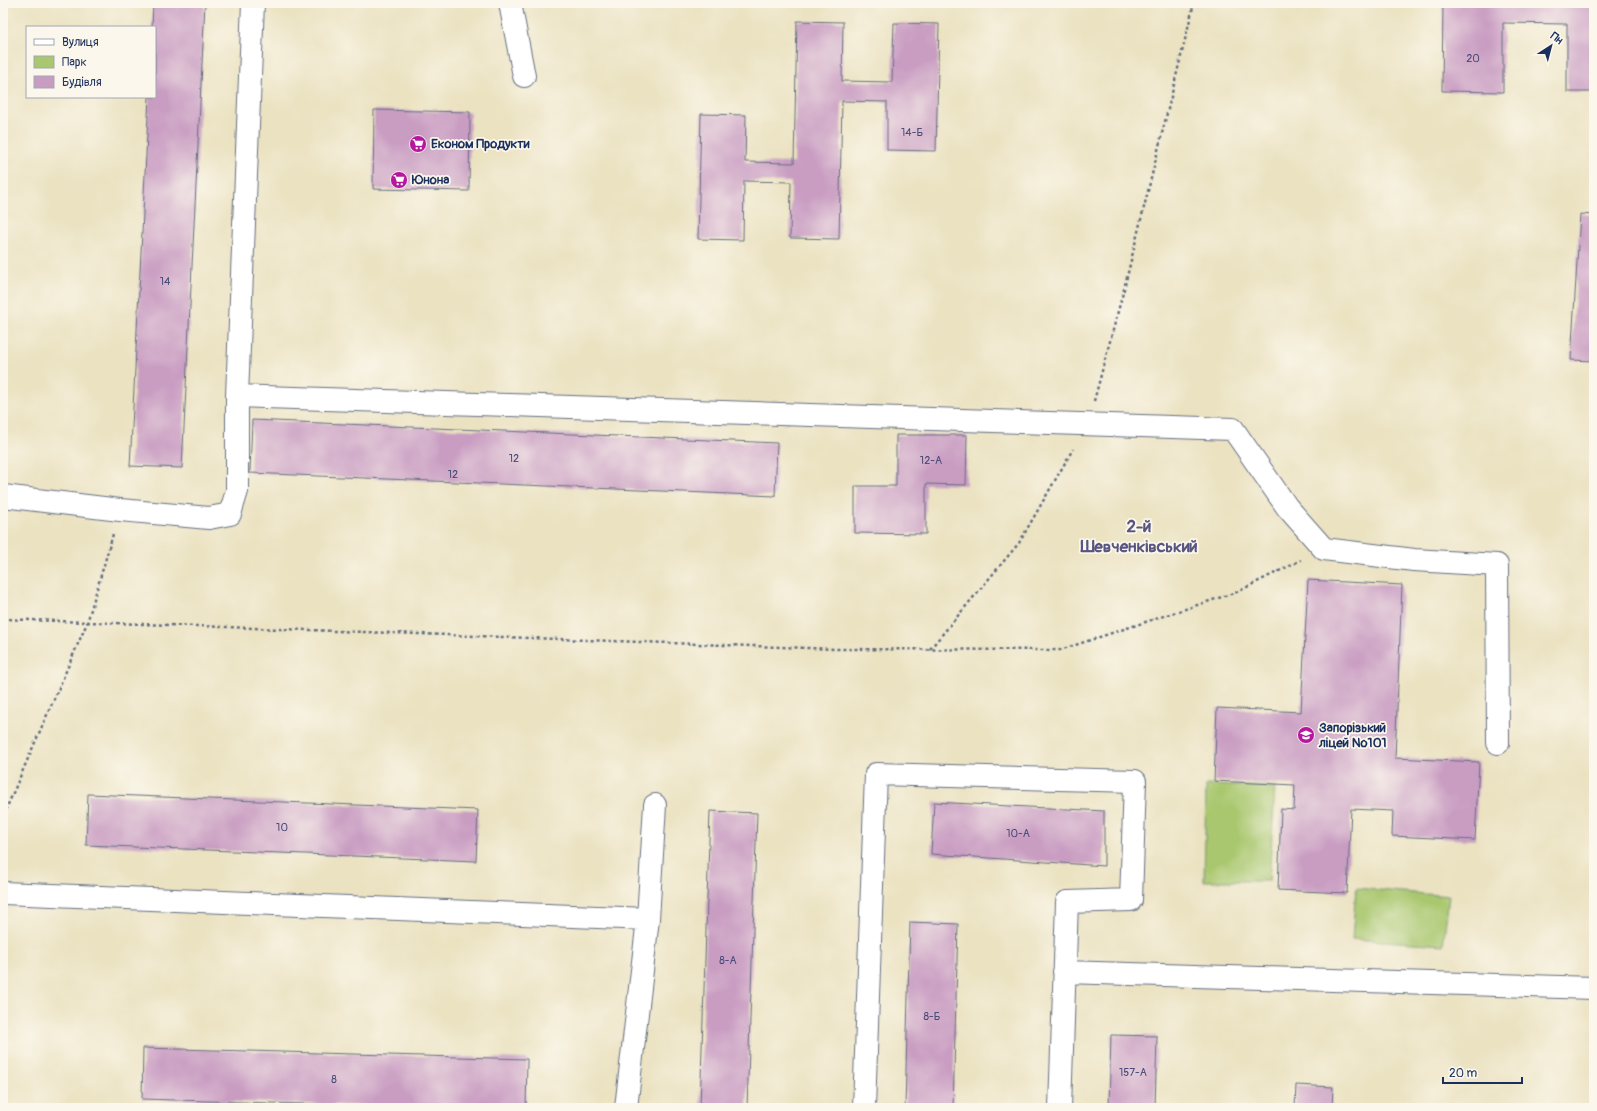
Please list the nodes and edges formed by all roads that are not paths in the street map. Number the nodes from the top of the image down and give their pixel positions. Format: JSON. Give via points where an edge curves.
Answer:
{"nodes":[{"id":1,"x":253,"y":3,"type":"edge"},
{"id":2,"x":510,"y":3,"type":"edge"},
{"id":3,"x":524,"y":76,"type":"dead end"},
{"id":4,"x":237,"y":396,"type":"junction"},
{"id":5,"x":3,"y":496,"type":"edge"},
{"id":6,"x":1498,"y":743,"type":"dead end"},
{"id":7,"x":655,"y":805,"type":"dead end"},
{"id":8,"x":3,"y":893,"type":"edge"},
{"id":9,"x":648,"y":919,"type":"junction"},
{"id":10,"x":1064,"y":972,"type":"junction"},
{"id":11,"x":1594,"y":988,"type":"edge"},
{"id":12,"x":626,"y":1108,"type":"edge"},
{"id":13,"x":864,"y":1108,"type":"edge"},
{"id":14,"x":1060,"y":1108,"type":"edge"}],
"edges":[{"from":1,"to":4,"type":"lane"},
{"from":2,"to":3,"type":"lane"},
{"from":4,"to":5,"type":"lane","via":[[237,491],[230,514],[209,518]]},
{"from":4,"to":6,"type":"lane","via":[[1233,429],[1287,507],[1324,549],[1414,560],[1497,565]]},
{"from":7,"to":9,"type":"lane"},
{"from":8,"to":9,"type":"lane"},
{"from":9,"to":12,"type":"lane"},
{"from":10,"to":11,"type":"lane"},
{"from":10,"to":13,"type":"lane","via":[[1068,902],[1131,900],[1135,781],[876,774]]},
{"from":10,"to":14,"type":"lane"}]}
